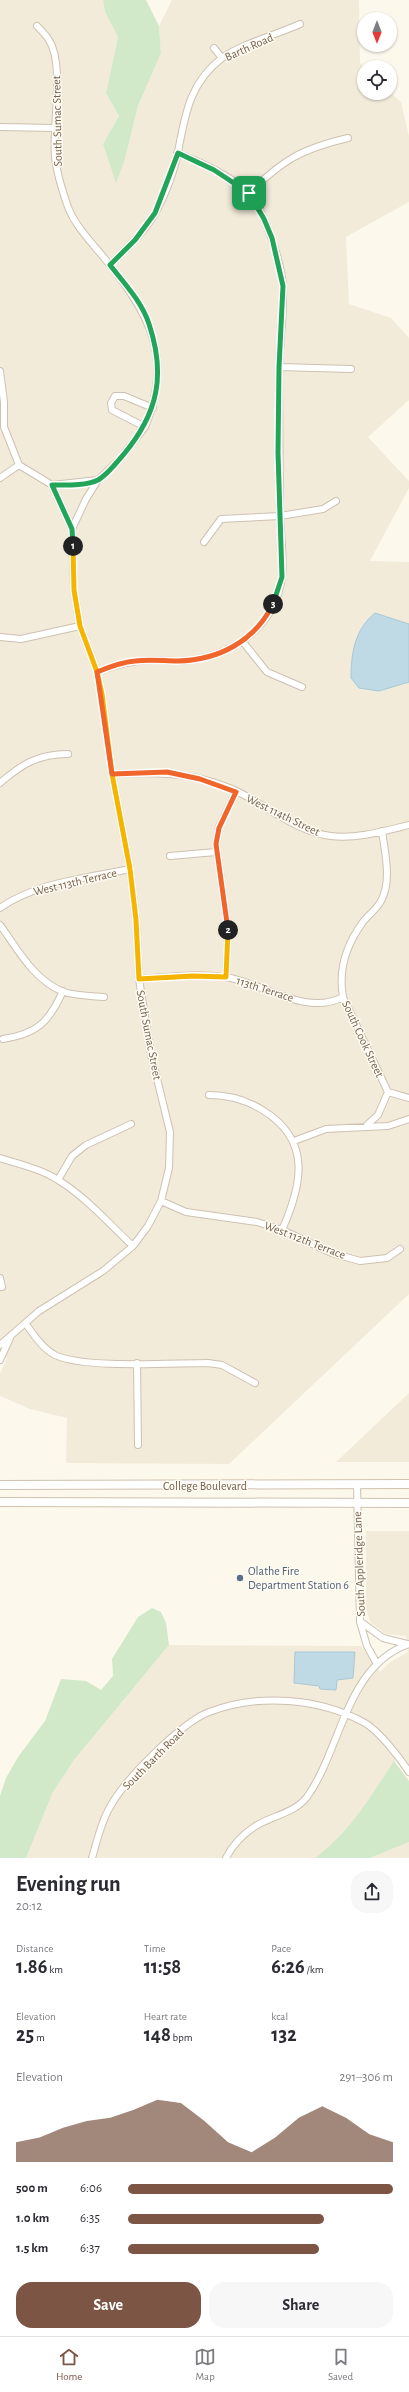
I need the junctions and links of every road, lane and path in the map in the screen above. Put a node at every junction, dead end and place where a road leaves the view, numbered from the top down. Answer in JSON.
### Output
{"nodes":[{"id":1,"x":300,"y":24,"type":"dead end"},
{"id":2,"x":37,"y":26,"type":"dead end"},
{"id":3,"x":214,"y":48,"type":"dead end"},
{"id":4,"x":222,"y":58,"type":"junction"},
{"id":5,"x":0,"y":128,"type":"edge"},
{"id":6,"x":55,"y":128,"type":"junction"},
{"id":7,"x":348,"y":138,"type":"dead end"},
{"id":8,"x":178,"y":153,"type":"junction"},
{"id":9,"x":249,"y":193,"type":"junction"},
{"id":10,"x":110,"y":265,"type":"junction"},
{"id":11,"x":279,"y":367,"type":"junction"},
{"id":12,"x":351,"y":369,"type":"dead end"},
{"id":13,"x":0,"y":371,"type":"edge"},
{"id":14,"x":1,"y":380,"type":"edge"},
{"id":15,"x":153,"y":408,"type":"junction"},
{"id":16,"x":145,"y":427,"type":"junction"},
{"id":17,"x":19,"y":465,"type":"junction"},
{"id":18,"x":0,"y":478,"type":"edge"},
{"id":19,"x":98,"y":480,"type":"junction"},
{"id":20,"x":52,"y":485,"type":"junction"},
{"id":21,"x":336,"y":501,"type":"dead end"},
{"id":22,"x":280,"y":516,"type":"junction"},
{"id":23,"x":72,"y":529,"type":"junction"},
{"id":24,"x":204,"y":542,"type":"dead end"},
{"id":25,"x":80,"y":626,"type":"junction"},
{"id":26,"x":0,"y":637,"type":"edge"},
{"id":27,"x":243,"y":642,"type":"junction"},
{"id":28,"x":97,"y":672,"type":"junction"},
{"id":29,"x":302,"y":687,"type":"dead end"},
{"id":30,"x":68,"y":754,"type":"dead end"},
{"id":31,"x":112,"y":774,"type":"junction"},
{"id":32,"x":0,"y":784,"type":"edge"},
{"id":33,"x":236,"y":792,"type":"junction"},
{"id":34,"x":409,"y":825,"type":"edge"},
{"id":35,"x":382,"y":831,"type":"junction"},
{"id":36,"x":216,"y":852,"type":"junction"},
{"id":37,"x":170,"y":856,"type":"dead end"},
{"id":38,"x":130,"y":869,"type":"junction"},
{"id":39,"x":0,"y":908,"type":"edge"},
{"id":40,"x":0,"y":925,"type":"edge"},
{"id":41,"x":226,"y":977,"type":"junction"},
{"id":42,"x":139,"y":979,"type":"junction"},
{"id":43,"x":63,"y":991,"type":"junction"},
{"id":44,"x":104,"y":997,"type":"dead end"},
{"id":45,"x":343,"y":997,"type":"junction"},
{"id":46,"x":3,"y":1039,"type":"dead end"},
{"id":47,"x":388,"y":1092,"type":"junction"},
{"id":48,"x":209,"y":1095,"type":"dead end"},
{"id":49,"x":409,"y":1098,"type":"edge"},
{"id":50,"x":409,"y":1119,"type":"edge"},
{"id":51,"x":131,"y":1124,"type":"dead end"},
{"id":52,"x":367,"y":1125,"type":"junction"},
{"id":53,"x":294,"y":1141,"type":"junction"},
{"id":54,"x":0,"y":1158,"type":"edge"},
{"id":55,"x":58,"y":1180,"type":"junction"},
{"id":56,"x":161,"y":1201,"type":"junction"},
{"id":57,"x":282,"y":1230,"type":"junction"},
{"id":58,"x":132,"y":1246,"type":"junction"},
{"id":59,"x":400,"y":1249,"type":"dead end"},
{"id":60,"x":0,"y":1278,"type":"edge"},
{"id":61,"x":2,"y":1287,"type":"dead end"},
{"id":62,"x":26,"y":1324,"type":"junction"},
{"id":63,"x":10,"y":1337,"type":"junction"},
{"id":64,"x":0,"y":1345,"type":"edge"},
{"id":65,"x":0,"y":1360,"type":"edge"},
{"id":66,"x":137,"y":1363,"type":"junction"},
{"id":67,"x":255,"y":1383,"type":"dead end"},
{"id":68,"x":138,"y":1445,"type":"dead end"},
{"id":69,"x":357,"y":1484,"type":"junction"},
{"id":70,"x":409,"y":1484,"type":"edge"},
{"id":71,"x":0,"y":1485,"type":"edge"},
{"id":72,"x":0,"y":1502,"type":"edge"},
{"id":73,"x":357,"y":1503,"type":"junction"},
{"id":74,"x":409,"y":1503,"type":"edge"},
{"id":75,"x":360,"y":1622,"type":"junction"},
{"id":76,"x":408,"y":1644,"type":"edge"},
{"id":77,"x":377,"y":1664,"type":"junction"},
{"id":78,"x":346,"y":1714,"type":"junction"},
{"id":79,"x":406,"y":1762,"type":"edge"},
{"id":80,"x":409,"y":1772,"type":"edge"},
{"id":81,"x":92,"y":1858,"type":"edge"},
{"id":82,"x":226,"y":1858,"type":"edge"}],
"edges":[{"from":1,"to":4,"type":"street","name":"Barth Road"},
{"from":2,"to":6,"type":"street","name":"South Sumac Street"},
{"from":3,"to":4,"type":"street"},
{"from":4,"to":8,"type":"street","name":"Barth Road"},
{"from":5,"to":6,"type":"street"},
{"from":6,"to":10,"type":"street","name":"South Sumac Street"},
{"from":7,"to":9,"type":"street"},
{"from":8,"to":9,"type":"street"},
{"from":8,"to":10,"type":"street","name":"Barth Road"},
{"from":9,"to":11,"type":"street"},
{"from":10,"to":15,"type":"street","name":"South Sumac Street"},
{"from":11,"to":12,"type":"street"},
{"from":11,"to":22,"type":"street"},
{"from":13,"to":14,"type":"street"},
{"from":14,"to":17,"type":"street"},
{"from":15,"to":16,"type":"street","name":"South Sumac Street"},
{"from":15,"to":16,"type":"street"},
{"from":16,"to":19,"type":"street","name":"South Sumac Street"},
{"from":17,"to":18,"type":"street"},
{"from":17,"to":20,"type":"street"},
{"from":19,"to":20,"type":"street"},
{"from":19,"to":23,"type":"street","name":"South Sumac Street"},
{"from":20,"to":23,"type":"street"},
{"from":21,"to":22,"type":"street"},
{"from":22,"to":24,"type":"street"},
{"from":22,"to":27,"type":"street"},
{"from":23,"to":25,"type":"street","name":"South Sumac Street"},
{"from":25,"to":26,"type":"street"},
{"from":25,"to":28,"type":"street","name":"South Sumac Street"},
{"from":27,"to":28,"type":"street"},
{"from":27,"to":29,"type":"street"},
{"from":28,"to":31,"type":"street","name":"South Sumac Street"},
{"from":30,"to":32,"type":"street"},
{"from":31,"to":33,"type":"street","name":"West 114th Street"},
{"from":31,"to":38,"type":"street","name":"South Sumac Street"},
{"from":33,"to":35,"type":"street","name":"West 114th Street"},
{"from":33,"to":36,"type":"street"},
{"from":34,"to":35,"type":"street","name":"West 114th Street"},
{"from":35,"to":45,"type":"street","name":"South Cook Street"},
{"from":36,"to":37,"type":"street"},
{"from":36,"to":41,"type":"street"},
{"from":38,"to":39,"type":"street","name":"West 113th Terrace"},
{"from":38,"to":42,"type":"street","name":"South Sumac Street"},
{"from":40,"to":43,"type":"street"},
{"from":41,"to":42,"type":"street","name":"113th Terrace"},
{"from":41,"to":45,"type":"street","name":"113th Terrace"},
{"from":42,"to":56,"type":"street","name":"South Sumac Street"},
{"from":43,"to":44,"type":"street"},
{"from":43,"to":46,"type":"street"},
{"from":45,"to":47,"type":"street","name":"South Cook Street"},
{"from":47,"to":49,"type":"street","name":"South Cook Street"},
{"from":47,"to":52,"type":"street"},
{"from":48,"to":53,"type":"street"},
{"from":50,"to":52,"type":"street"},
{"from":51,"to":55,"type":"street"},
{"from":52,"to":53,"type":"street"},
{"from":53,"to":57,"type":"street"},
{"from":54,"to":55,"type":"street"},
{"from":55,"to":58,"type":"street"},
{"from":56,"to":57,"type":"street","name":"West 112th Terrace"},
{"from":56,"to":58,"type":"street","name":"South Sumac Street"},
{"from":57,"to":59,"type":"street","name":"West 112th Terrace"},
{"from":58,"to":62,"type":"street","name":"South Sumac Street"},
{"from":60,"to":61,"type":"street"},
{"from":62,"to":63,"type":"street","name":"South Sumac Street"},
{"from":62,"to":66,"type":"street"},
{"from":63,"to":64,"type":"street","name":"South Sumac Street"},
{"from":63,"to":65,"type":"street","name":"South Sumac Street"},
{"from":66,"to":67,"type":"street"},
{"from":66,"to":68,"type":"street"},
{"from":69,"to":70,"type":"street","name":"College Boulevard"},
{"from":69,"to":71,"type":"street","name":"College Boulevard"},
{"from":69,"to":73,"type":"street","name":"South Appleridge Lane"},
{"from":72,"to":73,"type":"street","name":"College Boulevard"},
{"from":73,"to":74,"type":"street","name":"College Boulevard"},
{"from":73,"to":75,"type":"street","name":"South Appleridge Lane"},
{"from":75,"to":76,"type":"street"},
{"from":75,"to":77,"type":"street","name":"South Appleridge Lane"},
{"from":76,"to":77,"type":"street"},
{"from":77,"to":78,"type":"street"},
{"from":78,"to":79,"type":"street"},
{"from":78,"to":81,"type":"street","name":"South Barth Road"},
{"from":78,"to":82,"type":"street"},
{"from":79,"to":80,"type":"street"}]}
